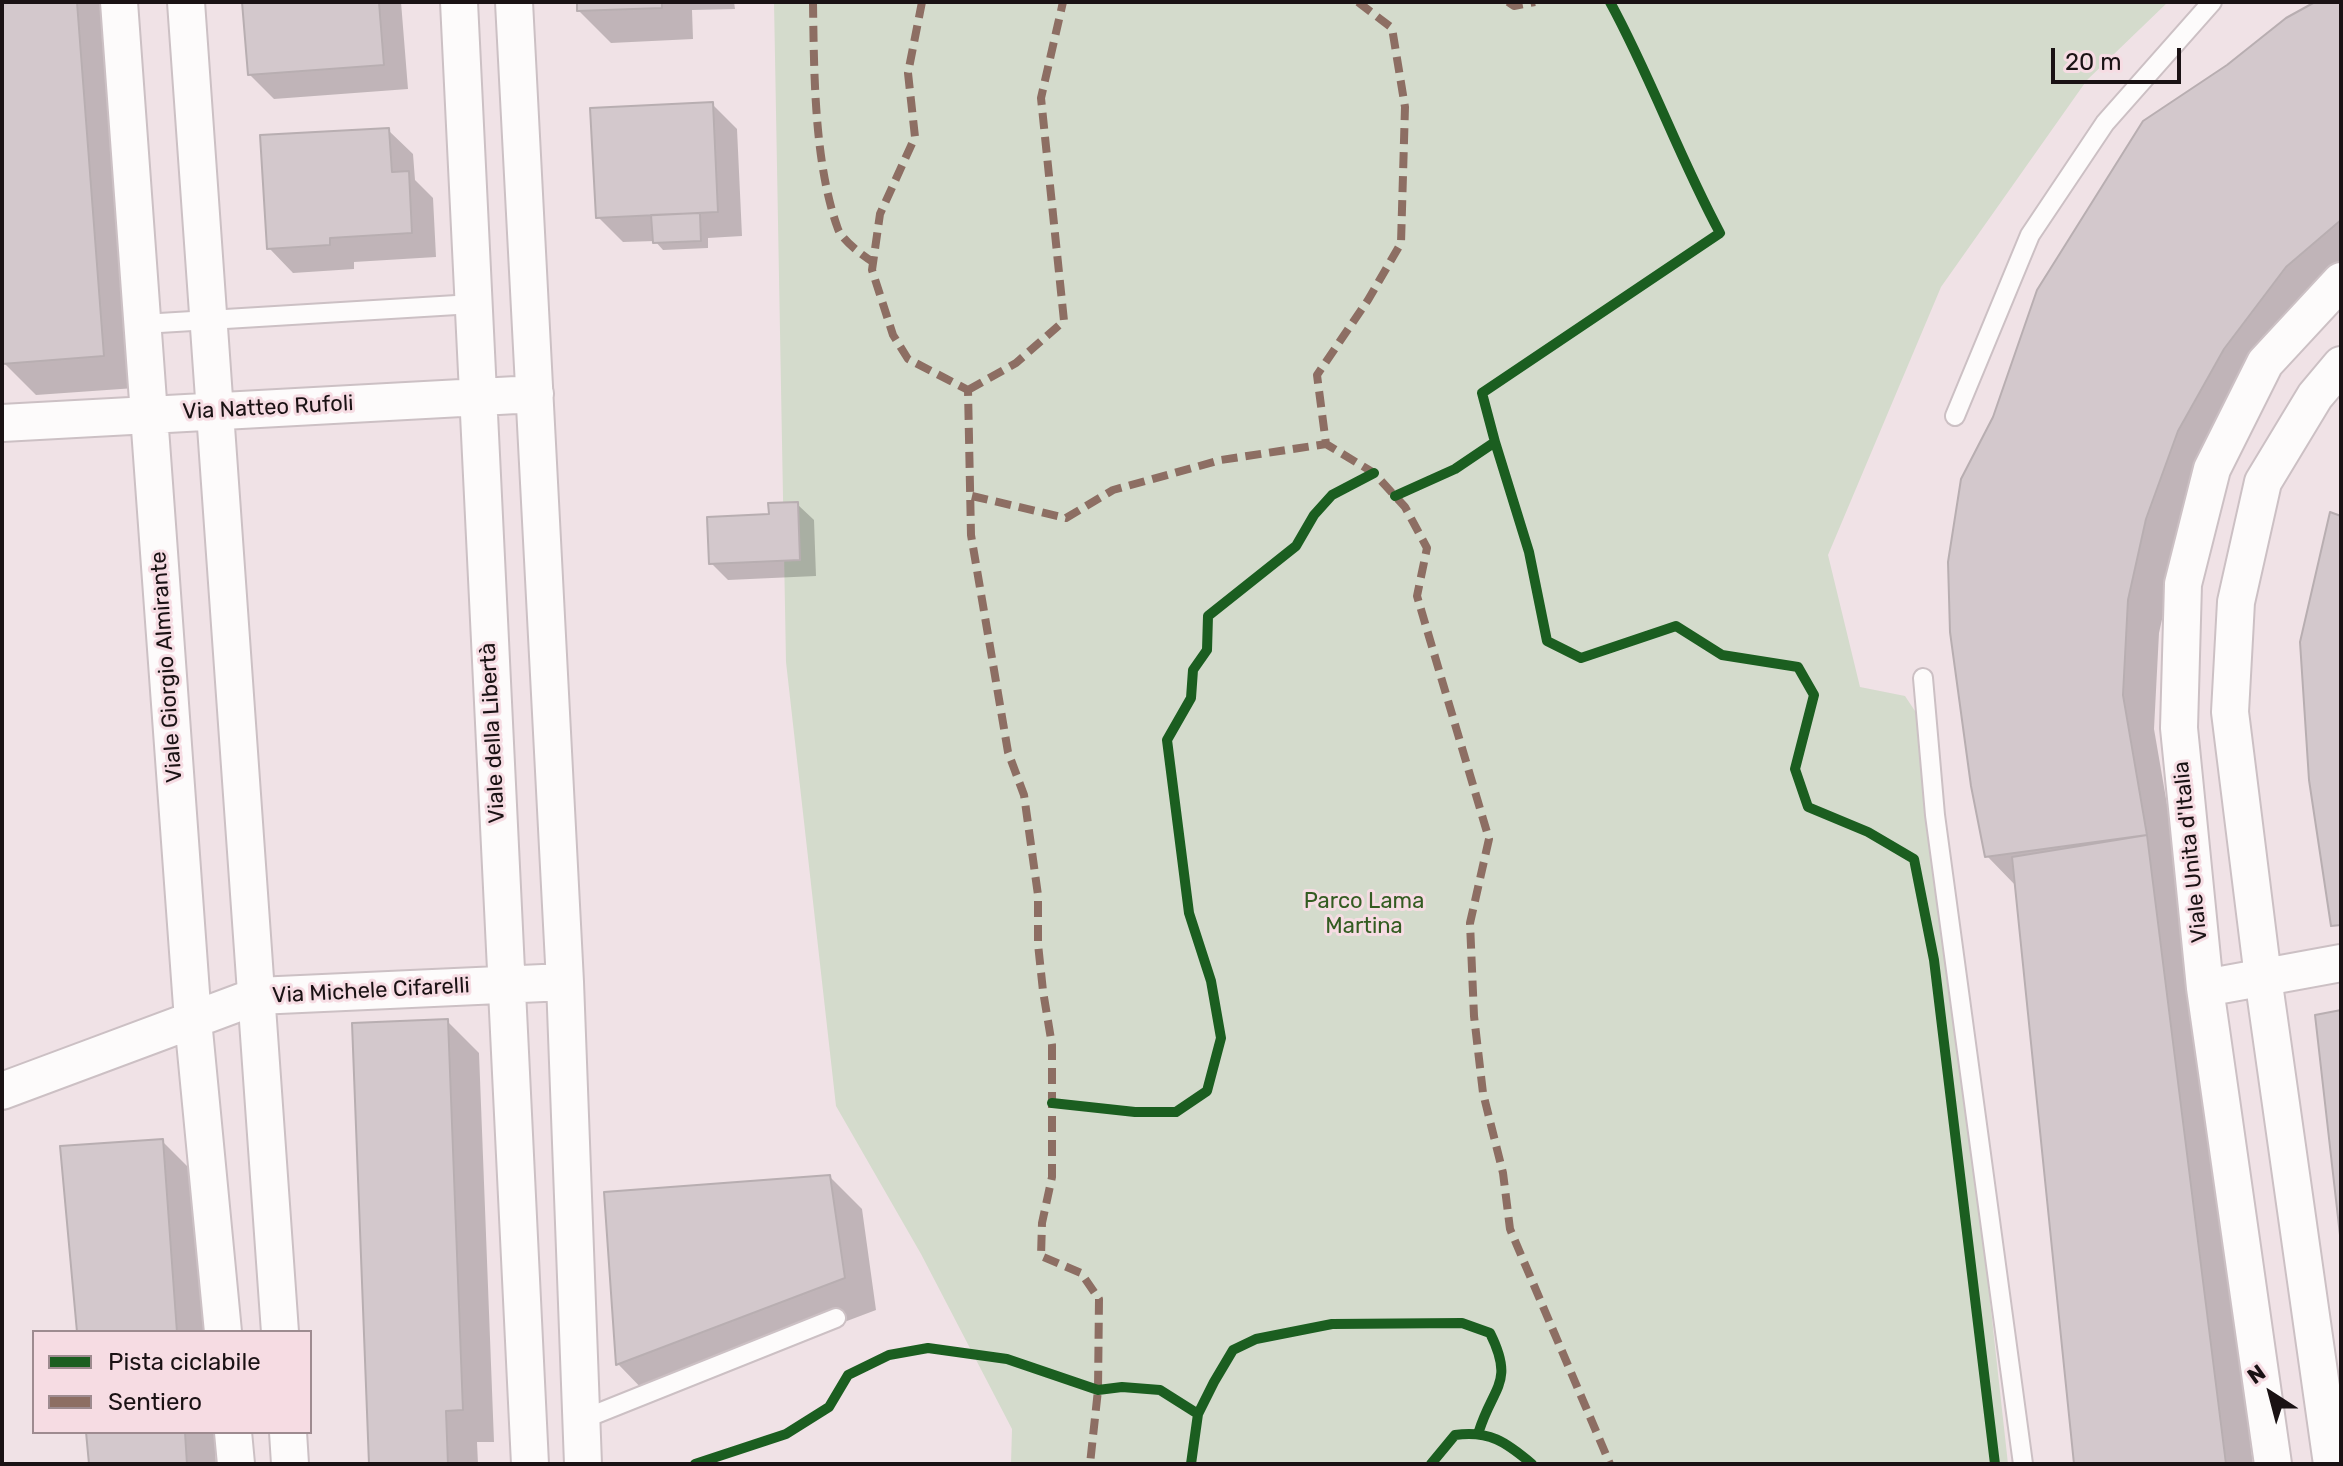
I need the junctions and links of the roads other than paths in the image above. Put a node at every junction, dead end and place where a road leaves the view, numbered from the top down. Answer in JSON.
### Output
{"nodes":[{"id":1,"x":119,"y":2,"type":"edge"},
{"id":2,"x":186,"y":2,"type":"edge"},
{"id":3,"x":459,"y":2,"type":"edge"},
{"id":4,"x":514,"y":2,"type":"edge"},
{"id":5,"x":2212,"y":2,"type":"edge"},
{"id":6,"x":2341,"y":281,"type":"edge"},
{"id":7,"x":473,"y":304,"type":"junction"},
{"id":8,"x":208,"y":321,"type":"junction"},
{"id":9,"x":143,"y":324,"type":"junction"},
{"id":10,"x":2341,"y":365,"type":"edge"},
{"id":11,"x":535,"y":394,"type":"junction"},
{"id":12,"x":478,"y":397,"type":"junction"},
{"id":13,"x":215,"y":410,"type":"junction"},
{"id":14,"x":149,"y":414,"type":"junction"},
{"id":15,"x":1955,"y":416,"type":"dead end"},
{"id":16,"x":2,"y":423,"type":"edge"},
{"id":17,"x":1923,"y":678,"type":"dead end"},
{"id":18,"x":2341,"y":963,"type":"edge"},
{"id":19,"x":2263,"y":977,"type":"junction"},
{"id":20,"x":565,"y":982,"type":"junction"},
{"id":21,"x":506,"y":985,"type":"junction"},
{"id":22,"x":2205,"y":988,"type":"junction"},
{"id":23,"x":257,"y":996,"type":"junction"},
{"id":24,"x":193,"y":1020,"type":"junction"},
{"id":25,"x":2,"y":1091,"type":"edge"},
{"id":26,"x":836,"y":1318,"type":"dead end"},
{"id":27,"x":223,"y":1330,"type":"edge"},
{"id":28,"x":280,"y":1330,"type":"edge"},
{"id":29,"x":581,"y":1420,"type":"junction"},
{"id":30,"x":233,"y":1434,"type":"edge"},
{"id":31,"x":288,"y":1434,"type":"edge"},
{"id":32,"x":236,"y":1464,"type":"edge"},
{"id":33,"x":290,"y":1464,"type":"edge"},
{"id":34,"x":530,"y":1464,"type":"edge"},
{"id":35,"x":583,"y":1464,"type":"edge"},
{"id":36,"x":2023,"y":1464,"type":"edge"},
{"id":37,"x":2273,"y":1464,"type":"edge"},
{"id":38,"x":2332,"y":1464,"type":"edge"}],
"edges":[{"from":1,"to":9,"type":"street","name":"Viale Giorgio Almirante"},
{"from":2,"to":8,"type":"street"},
{"from":3,"to":7,"type":"street","name":"Viale della Libertà"},
{"from":4,"to":11,"type":"street"},
{"from":5,"to":15,"type":"lane"},
{"from":6,"to":22,"type":"street","name":"Viale Unita d'Italia"},
{"from":7,"to":8,"type":"lane"},
{"from":7,"to":12,"type":"street","name":"Viale della Libertà"},
{"from":8,"to":9,"type":"lane"},
{"from":8,"to":13,"type":"street"},
{"from":9,"to":14,"type":"street","name":"Viale Giorgio Almirante"},
{"from":10,"to":19,"type":"street"},
{"from":11,"to":12,"type":"street","name":"Via Natteo Rufoli"},
{"from":11,"to":20,"type":"street"},
{"from":12,"to":13,"type":"street","name":"Via Natteo Rufoli"},
{"from":12,"to":21,"type":"street","name":"Viale della Libertà"},
{"from":13,"to":14,"type":"street","name":"Via Natteo Rufoli"},
{"from":13,"to":23,"type":"street"},
{"from":14,"to":16,"type":"street","name":"Via Natteo Rufoli"},
{"from":14,"to":24,"type":"street","name":"Viale Giorgio Almirante"},
{"from":17,"to":36,"type":"lane"},
{"from":18,"to":19,"type":"street"},
{"from":19,"to":22,"type":"street"},
{"from":19,"to":38,"type":"street"},
{"from":20,"to":21,"type":"street","name":"Via Michele Cifarelli"},
{"from":20,"to":29,"type":"street"},
{"from":21,"to":23,"type":"street","name":"Via Michele Cifarelli"},
{"from":21,"to":34,"type":"street","name":"Viale della Libertà"},
{"from":22,"to":37,"type":"street","name":"Viale Unita d'Italia"},
{"from":23,"to":24,"type":"street","name":"Via Michele Cifarelli"},
{"from":23,"to":28,"type":"street"},
{"from":24,"to":25,"type":"street","name":"Via Michele Cifarelli"},
{"from":24,"to":27,"type":"street","name":"Viale Giorgio Almirante"},
{"from":26,"to":29,"type":"lane"},
{"from":29,"to":35,"type":"street"},
{"from":30,"to":32,"type":"street"},
{"from":31,"to":33,"type":"street"}]}
